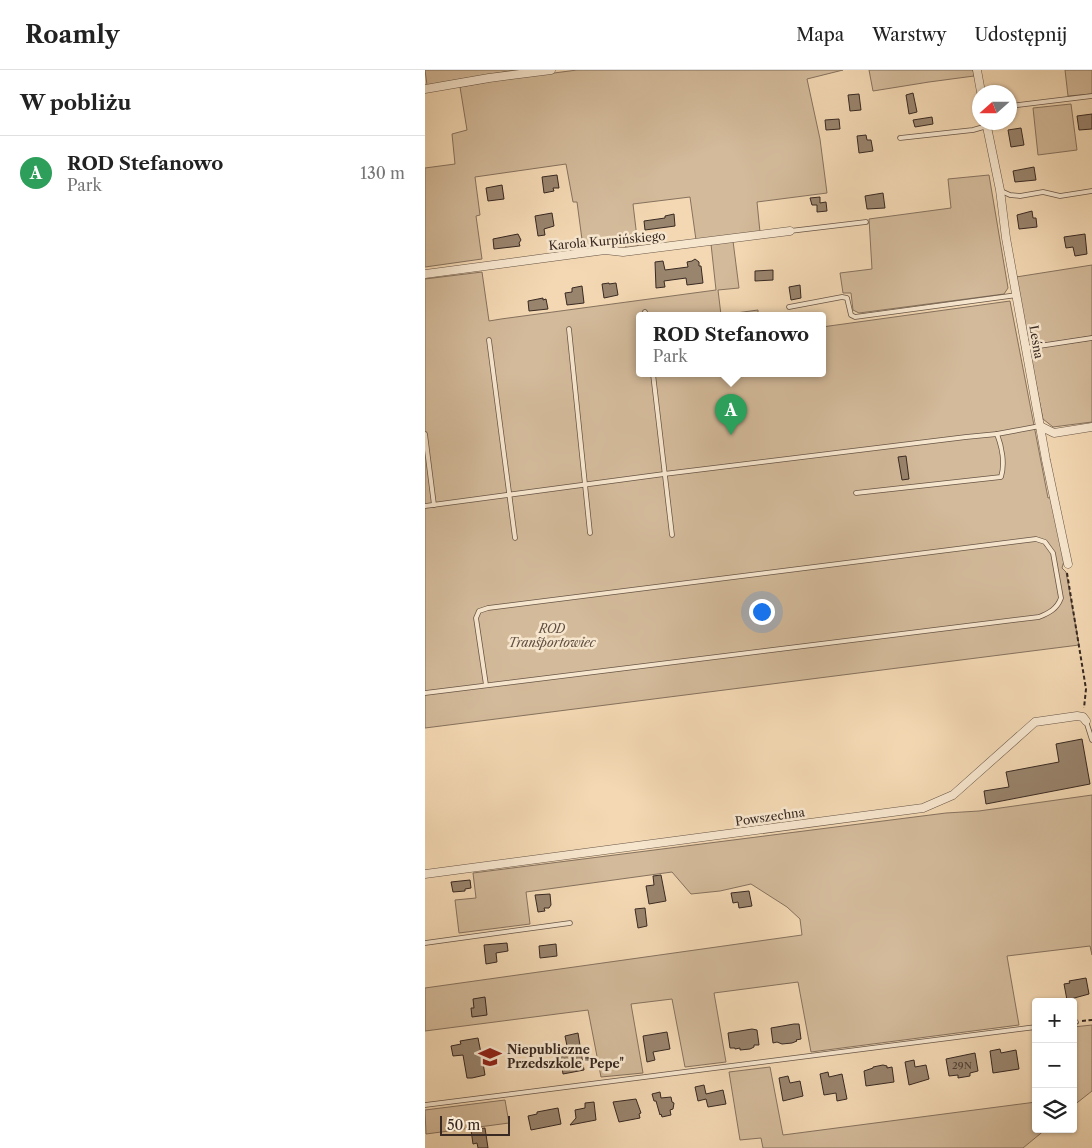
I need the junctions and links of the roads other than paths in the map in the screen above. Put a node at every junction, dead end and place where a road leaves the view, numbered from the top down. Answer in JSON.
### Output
{"nodes":[{"id":1,"x":551,"y":70,"type":"edge"},
{"id":2,"x":977,"y":70,"type":"edge"},
{"id":3,"x":980,"y":85,"type":"edge"},
{"id":4,"x":425,"y":89,"type":"edge"},
{"id":5,"x":1092,"y":96,"type":"edge"},
{"id":6,"x":1017,"y":105,"type":"edge"},
{"id":7,"x":972,"y":126,"type":"edge"},
{"id":8,"x":987,"y":130,"type":"edge"},
{"id":9,"x":900,"y":138,"type":"dead end"},
{"id":10,"x":1000,"y":190,"type":"junction"},
{"id":11,"x":1092,"y":191,"type":"edge"},
{"id":12,"x":866,"y":222,"type":"dead end"},
{"id":13,"x":790,"y":231,"type":"joint"},
{"id":14,"x":425,"y":274,"type":"edge"},
{"id":15,"x":1017,"y":295,"type":"junction"},
{"id":16,"x":789,"y":307,"type":"dead end"},
{"id":17,"x":569,"y":329,"type":"dead end"},
{"id":18,"x":1092,"y":338,"type":"edge"},
{"id":19,"x":489,"y":340,"type":"dead end"},
{"id":20,"x":1026,"y":348,"type":"junction"},
{"id":21,"x":653,"y":377,"type":"edge"},
{"id":22,"x":1040,"y":426,"type":"junction"},
{"id":23,"x":1092,"y":428,"type":"edge"},
{"id":24,"x":425,"y":434,"type":"edge"},
{"id":25,"x":997,"y":434,"type":"junction"},
{"id":26,"x":664,"y":474,"type":"junction"},
{"id":27,"x":586,"y":485,"type":"junction"},
{"id":28,"x":856,"y":493,"type":"dead end"},
{"id":29,"x":509,"y":495,"type":"junction"},
{"id":30,"x":433,"y":505,"type":"junction"},
{"id":31,"x":425,"y":506,"type":"edge"},
{"id":32,"x":590,"y":533,"type":"dead end"},
{"id":33,"x":672,"y":535,"type":"dead end"},
{"id":34,"x":515,"y":538,"type":"dead end"},
{"id":35,"x":1068,"y":564,"type":"road end"},
{"id":36,"x":486,"y":685,"type":"junction"},
{"id":37,"x":425,"y":692,"type":"edge"},
{"id":38,"x":1084,"y":719,"type":"joint"},
{"id":39,"x":1092,"y":740,"type":"edge"},
{"id":40,"x":425,"y":874,"type":"edge"},
{"id":41,"x":570,"y":923,"type":"dead end"},
{"id":42,"x":425,"y":943,"type":"edge"},
{"id":43,"x":1032,"y":1029,"type":"edge"},
{"id":44,"x":425,"y":1105,"type":"edge"}],
"edges":[{"from":1,"to":4,"type":"street"},
{"from":2,"to":3,"type":"street"},
{"from":5,"to":6,"type":"lane"},
{"from":7,"to":9,"type":"lane"},
{"from":8,"to":10,"type":"street","name":"Leśna"},
{"from":10,"to":11,"type":"lane"},
{"from":10,"to":15,"type":"street","name":"Leśna"},
{"from":12,"to":13,"type":"lane"},
{"from":13,"to":14,"type":"street","name":"Karola Kurpińskiego"},
{"from":15,"to":16,"type":"lane"},
{"from":15,"to":20,"type":"street","name":"Leśna"},
{"from":17,"to":27,"type":"lane"},
{"from":18,"to":20,"type":"lane"},
{"from":19,"to":29,"type":"lane"},
{"from":20,"to":22,"type":"street","name":"Leśna"},
{"from":21,"to":26,"type":"lane"},
{"from":22,"to":23,"type":"street"},
{"from":22,"to":25,"type":"lane"},
{"from":22,"to":35,"type":"street","name":"Leśna"},
{"from":24,"to":30,"type":"lane"},
{"from":25,"to":26,"type":"lane"},
{"from":25,"to":28,"type":"lane"},
{"from":26,"to":27,"type":"lane"},
{"from":26,"to":33,"type":"lane"},
{"from":27,"to":29,"type":"lane"},
{"from":27,"to":32,"type":"lane"},
{"from":29,"to":30,"type":"lane"},
{"from":29,"to":34,"type":"lane"},
{"from":30,"to":31,"type":"lane"},
{"from":36,"to":36,"type":"lane"},
{"from":36,"to":37,"type":"lane"},
{"from":38,"to":39,"type":"lane"},
{"from":38,"to":40,"type":"street","name":"Powszechna"},
{"from":41,"to":42,"type":"lane"},
{"from":43,"to":44,"type":"lane"}]}
